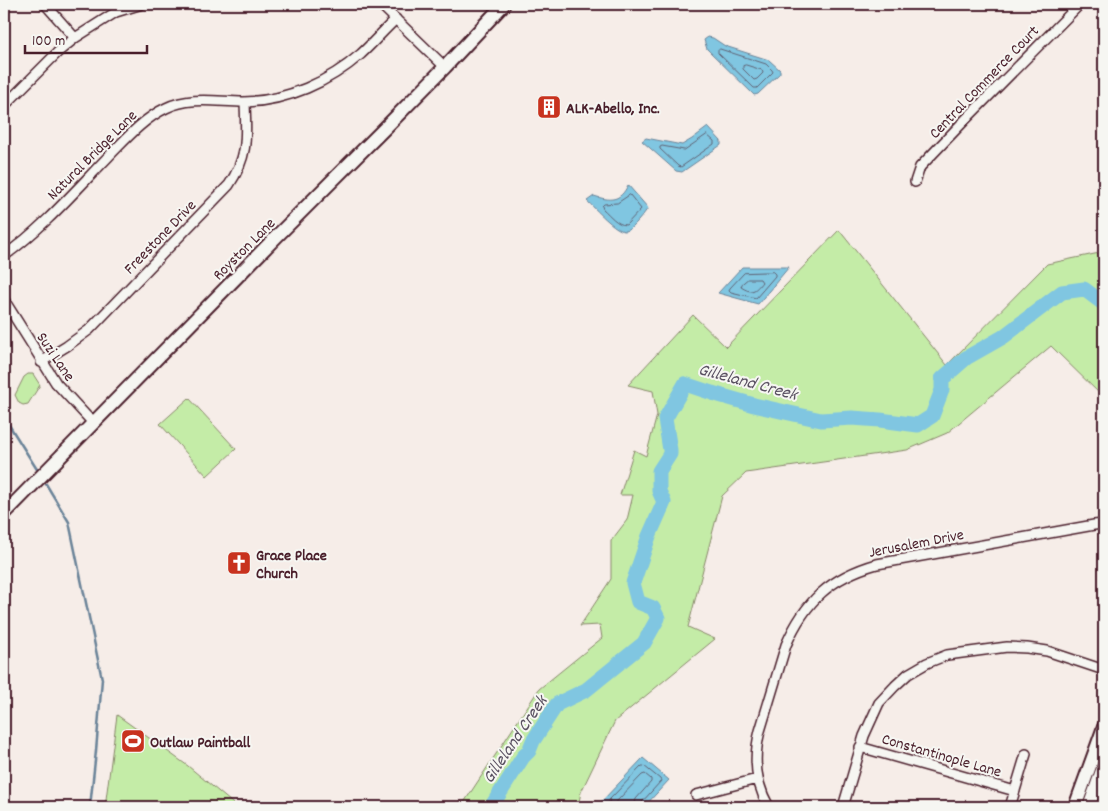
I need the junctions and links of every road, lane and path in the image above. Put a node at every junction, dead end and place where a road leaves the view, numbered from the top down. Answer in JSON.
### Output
{"nodes":[{"id":1,"x":45,"y":4,"type":"edge"},
{"id":2,"x":142,"y":4,"type":"edge"},
{"id":3,"x":380,"y":4,"type":"edge"},
{"id":4,"x":504,"y":4,"type":"edge"},
{"id":5,"x":1079,"y":4,"type":"edge"},
{"id":6,"x":396,"y":19,"type":"junction"},
{"id":7,"x":74,"y":38,"type":"junction"},
{"id":8,"x":445,"y":67,"type":"junction"},
{"id":9,"x":246,"y":102,"type":"junction"},
{"id":10,"x":4,"y":106,"type":"edge"},
{"id":11,"x":916,"y":182,"type":"dead end"},
{"id":12,"x":4,"y":256,"type":"edge"},
{"id":13,"x":4,"y":300,"type":"edge"},
{"id":14,"x":42,"y":362,"type":"junction"},
{"id":15,"x":93,"y":423,"type":"junction"},
{"id":16,"x":4,"y":514,"type":"edge"},
{"id":17,"x":1104,"y":524,"type":"edge"},
{"id":18,"x":1104,"y":670,"type":"edge"},
{"id":19,"x":1104,"y":727,"type":"edge"},
{"id":20,"x":860,"y":747,"type":"junction"},
{"id":21,"x":1026,"y":754,"type":"dead end"},
{"id":22,"x":1104,"y":765,"type":"edge"},
{"id":23,"x":757,"y":779,"type":"junction"},
{"id":24,"x":1015,"y":791,"type":"junction"},
{"id":25,"x":696,"y":796,"type":"dead end"},
{"id":26,"x":769,"y":807,"type":"edge"},
{"id":27,"x":843,"y":807,"type":"edge"},
{"id":28,"x":1010,"y":807,"type":"edge"},
{"id":29,"x":1075,"y":807,"type":"edge"},
{"id":30,"x":1089,"y":807,"type":"edge"}],
"edges":[{"from":1,"to":7,"type":"street"},
{"from":2,"to":7,"type":"street"},
{"from":3,"to":6,"type":"street"},
{"from":4,"to":8,"type":"street","name":"Royston Lane"},
{"from":5,"to":11,"type":"street","name":"Central Commerce Court"},
{"from":6,"to":8,"type":"street"},
{"from":6,"to":9,"type":"street","name":"Natural Bridge Lane"},
{"from":7,"to":10,"type":"street"},
{"from":8,"to":15,"type":"street","name":"Royston Lane"},
{"from":9,"to":12,"type":"street","name":"Natural Bridge Lane"},
{"from":9,"to":14,"type":"street","name":"Freestone Drive"},
{"from":13,"to":14,"type":"street","name":"Suzi Lane"},
{"from":14,"to":15,"type":"street","name":"Suzi Lane"},
{"from":15,"to":16,"type":"street","name":"Royston Lane"},
{"from":17,"to":23,"type":"street","name":"Jerusalem Drive"},
{"from":18,"to":20,"type":"street"},
{"from":19,"to":29,"type":"street"},
{"from":20,"to":24,"type":"street","name":"Constantinople Lane"},
{"from":20,"to":27,"type":"street"},
{"from":21,"to":24,"type":"street"},
{"from":22,"to":30,"type":"street"},
{"from":23,"to":25,"type":"street"},
{"from":23,"to":26,"type":"street","name":"Jerusalem Drive"},
{"from":24,"to":28,"type":"street"}]}
